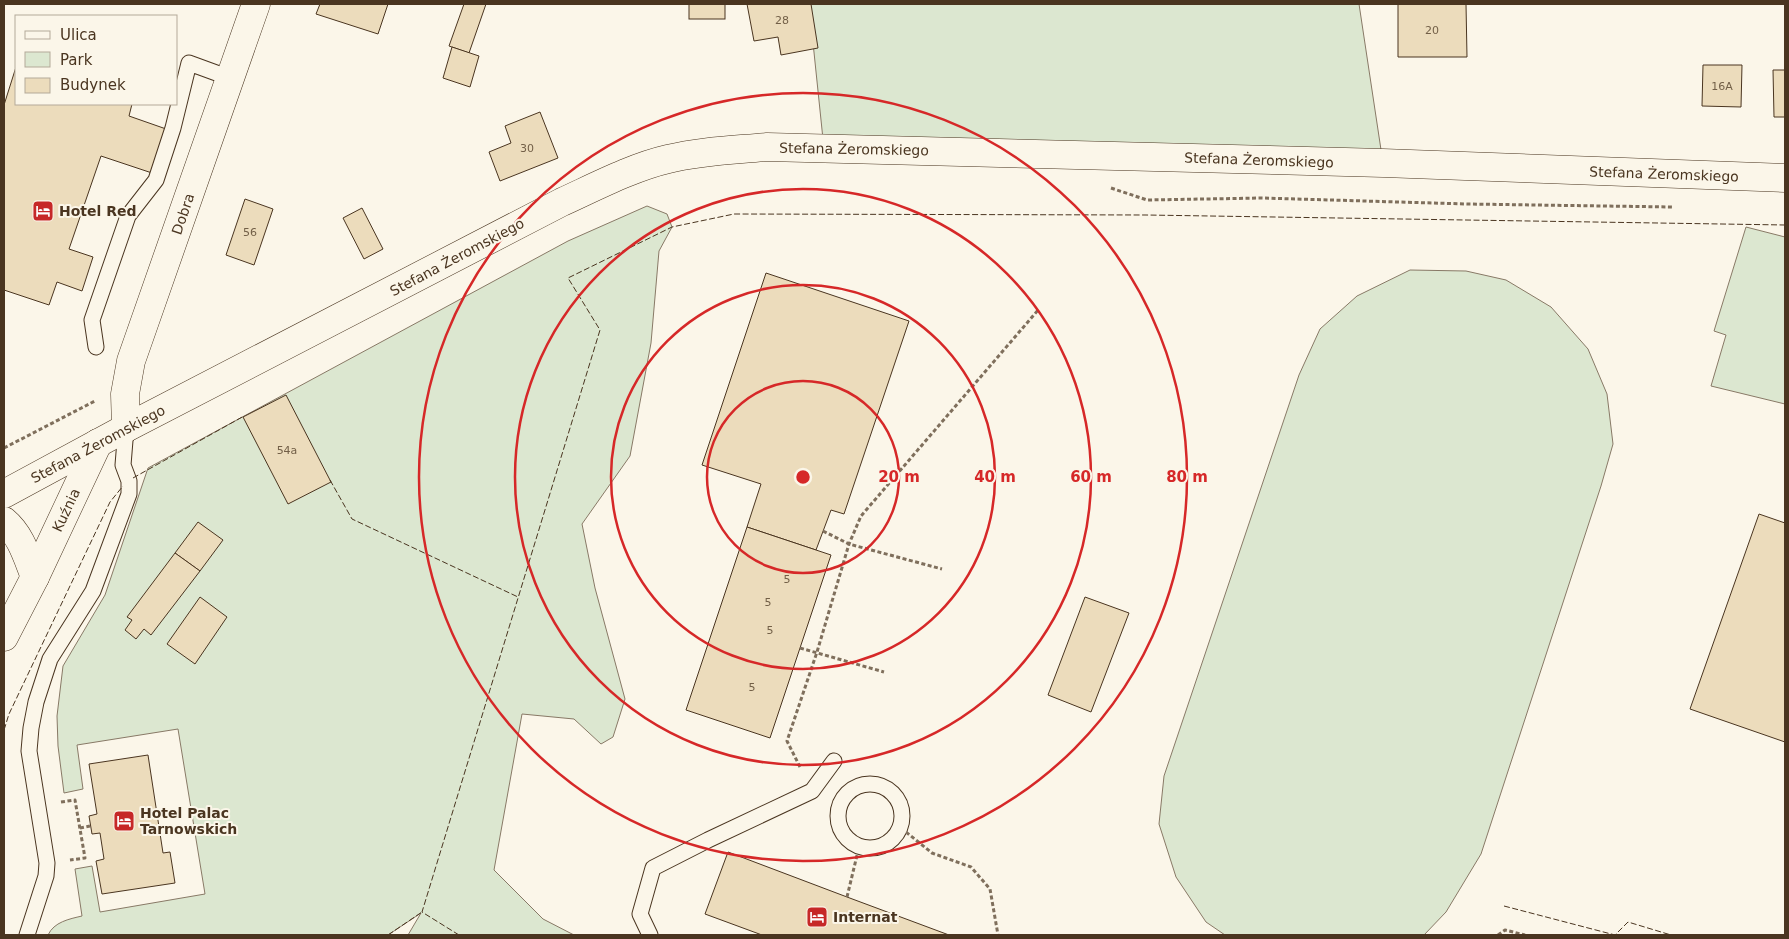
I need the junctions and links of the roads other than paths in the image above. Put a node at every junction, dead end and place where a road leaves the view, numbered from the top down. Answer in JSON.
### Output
{"nodes":[{"id":1,"x":256,"y":4,"type":"edge"},
{"id":2,"x":230,"y":78,"type":"junction"},
{"id":3,"x":1785,"y":178,"type":"edge"},
{"id":4,"x":96,"y":347,"type":"dead end"},
{"id":5,"x":126,"y":428,"type":"junction"},
{"id":6,"x":98,"y":443,"type":"junction"},
{"id":7,"x":4,"y":494,"type":"edge"},
{"id":8,"x":4,"y":521,"type":"edge"},
{"id":9,"x":35,"y":577,"type":"junction"},
{"id":10,"x":4,"y":637,"type":"edge"},
{"id":11,"x":834,"y":762,"type":"dead end"},
{"id":12,"x":859,"y":847,"type":"joint"},
{"id":13,"x":27,"y":935,"type":"edge"},
{"id":14,"x":650,"y":935,"type":"edge"}],
"edges":[{"from":1,"to":2,"type":"street","name":"Dobra"},
{"from":2,"to":4,"type":"lane"},
{"from":2,"to":5,"type":"street","name":"Dobra"},
{"from":3,"to":5,"type":"street","name":"Stefana Żeromskiego"},
{"from":5,"to":6,"type":"street","name":"Stefana Żeromskiego"},
{"from":5,"to":13,"type":"lane"},
{"from":6,"to":7,"type":"street","name":"Stefana Żeromskiego"},
{"from":6,"to":9,"type":"street","name":"Kuźnia"},
{"from":8,"to":9,"type":"street"},
{"from":9,"to":10,"type":"street","name":"Kuźnia"},
{"from":11,"to":14,"type":"lane"},
{"from":12,"to":12,"type":"lane"}]}
